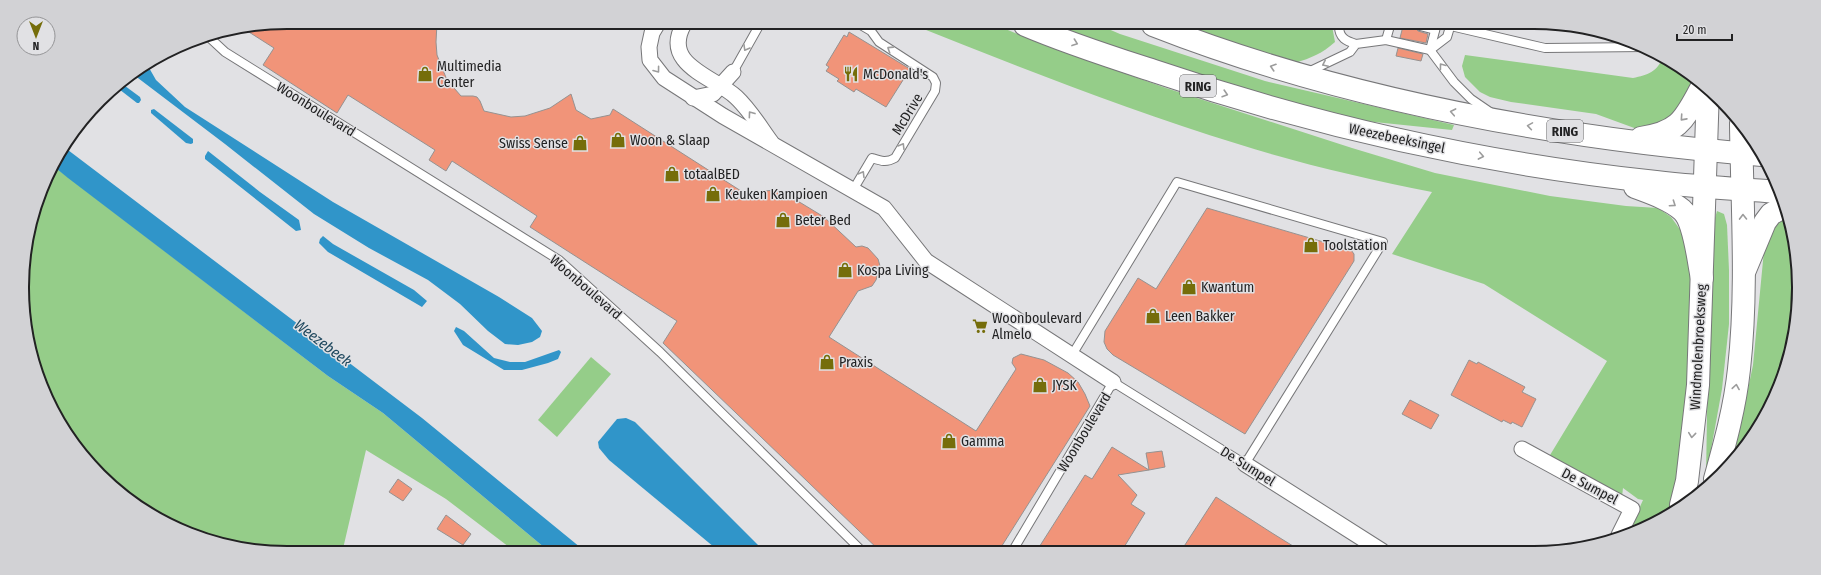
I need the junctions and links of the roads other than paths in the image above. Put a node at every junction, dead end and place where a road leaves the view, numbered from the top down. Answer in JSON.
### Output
{"nodes":[{"id":1,"x":655,"y":29,"type":"edge"},
{"id":2,"x":682,"y":29,"type":"edge"},
{"id":3,"x":757,"y":29,"type":"edge"},
{"id":4,"x":867,"y":29,"type":"edge"},
{"id":5,"x":1036,"y":29,"type":"edge"},
{"id":6,"x":1163,"y":29,"type":"edge"},
{"id":7,"x":1339,"y":29,"type":"edge"},
{"id":8,"x":1389,"y":29,"type":"edge"},
{"id":9,"x":1435,"y":29,"type":"edge"},
{"id":10,"x":1449,"y":29,"type":"edge"},
{"id":11,"x":1466,"y":29,"type":"edge"},
{"id":12,"x":212,"y":40,"type":"edge"},
{"id":13,"x":1386,"y":40,"type":"junction"},
{"id":14,"x":1356,"y":44,"type":"junction"},
{"id":15,"x":1630,"y":48,"type":"edge"},
{"id":16,"x":1430,"y":50,"type":"junction"},
{"id":17,"x":733,"y":72,"type":"joint"},
{"id":18,"x":1300,"y":75,"type":"junction"},
{"id":19,"x":721,"y":87,"type":"junction"},
{"id":20,"x":1701,"y":90,"type":"edge"},
{"id":21,"x":1708,"y":97,"type":"edge"},
{"id":22,"x":693,"y":98,"type":"junction"},
{"id":23,"x":1506,"y":122,"type":"junction"},
{"id":24,"x":1624,"y":140,"type":"junction"},
{"id":25,"x":774,"y":146,"type":"junction"},
{"id":26,"x":1707,"y":150,"type":"junction"},
{"id":27,"x":1752,"y":154,"type":"edge"},
{"id":28,"x":1612,"y":177,"type":"junction"},
{"id":29,"x":1705,"y":187,"type":"junction"},
{"id":30,"x":853,"y":190,"type":"junction"},
{"id":31,"x":1743,"y":190,"type":"junction"},
{"id":32,"x":1773,"y":192,"type":"edge"},
{"id":33,"x":1780,"y":209,"type":"edge"},
{"id":34,"x":1745,"y":270,"type":"junction"},
{"id":35,"x":1702,"y":278,"type":"junction"},
{"id":36,"x":1072,"y":356,"type":"junction"},
{"id":37,"x":1113,"y":382,"type":"junction"},
{"id":38,"x":1522,"y":449,"type":"dead end"},
{"id":39,"x":1245,"y":464,"type":"junction"},
{"id":40,"x":1718,"y":468,"type":"edge"},
{"id":41,"x":1683,"y":498,"type":"edge"},
{"id":42,"x":1622,"y":530,"type":"edge"},
{"id":43,"x":856,"y":546,"type":"edge"},
{"id":44,"x":1016,"y":546,"type":"edge"},
{"id":45,"x":1374,"y":546,"type":"edge"}],
"edges":[{"from":1,"to":22,"type":"street","name":"Woonboulevard","one_way":true},
{"from":2,"to":19,"type":"street","name":"Woonboulevard"},
{"from":3,"to":17,"type":"lane","one_way":true},
{"from":30,"to":4,"type":"lane","name":"McDrive","one_way":true},
{"from":5,"to":28,"type":"main road","name":"Weezebeeksingel","number":"RING","one_way":true},
{"from":18,"to":6,"type":"main road","number":"RING","one_way":true},
{"from":7,"to":14,"type":"lane"},
{"from":8,"to":13,"type":"lane"},
{"from":9,"to":16,"type":"lane"},
{"from":10,"to":16,"type":"lane"},
{"from":11,"to":15,"type":"lane"},
{"from":12,"to":43,"type":"lane","name":"Woonboulevard"},
{"from":13,"to":14,"type":"lane"},
{"from":13,"to":16,"type":"lane"},
{"from":14,"to":18,"type":"lane","one_way":true},
{"from":23,"to":16,"type":"lane","one_way":true},
{"from":17,"to":19,"type":"street"},
{"from":23,"to":18,"type":"main road","number":"RING","one_way":true},
{"from":19,"to":22,"type":"street"},
{"from":25,"to":19,"type":"street","name":"Woonboulevard","one_way":true},
{"from":20,"to":24,"type":"main road","one_way":true},
{"from":21,"to":26,"type":"main road","name":"Windmolenbroeksweg"},
{"from":22,"to":25,"type":"street","name":"Woonboulevard"},
{"from":24,"to":23,"type":"main road","number":"RING","one_way":true},
{"from":24,"to":26,"type":"main road","number":"RING"},
{"from":25,"to":30,"type":"street","name":"Woonboulevard"},
{"from":26,"to":27,"type":"main road","number":"RING"},
{"from":26,"to":29,"type":"main road","name":"Windmolenbroeksweg"},
{"from":27,"to":31,"type":"main road"},
{"from":28,"to":29,"type":"main road","name":"Weezebeeksingel","number":"RING"},
{"from":28,"to":35,"type":"main road","one_way":true},
{"from":29,"to":31,"type":"main road","name":"Weezebeeksingel","number":"RING"},
{"from":29,"to":35,"type":"main road","name":"Windmolenbroeksweg"},
{"from":30,"to":36,"type":"street","name":"Woonboulevard"},
{"from":31,"to":32,"type":"main road","name":"Weezebeeksingel","number":"RING"},
{"from":34,"to":31,"type":"main road","one_way":true},
{"from":33,"to":34,"type":"main road"},
{"from":40,"to":34,"type":"main road","one_way":true},
{"from":35,"to":41,"type":"main road","name":"Windmolenbroeksweg","one_way":true},
{"from":36,"to":37,"type":"street","name":"Woonboulevard"},
{"from":36,"to":39,"type":"lane"},
{"from":37,"to":39,"type":"lane","name":"De Sumpel"},
{"from":37,"to":44,"type":"lane","name":"Woonboulevard"},
{"from":38,"to":42,"type":"street","name":"De Sumpel"},
{"from":39,"to":45,"type":"street","name":"De Sumpel"}]}
